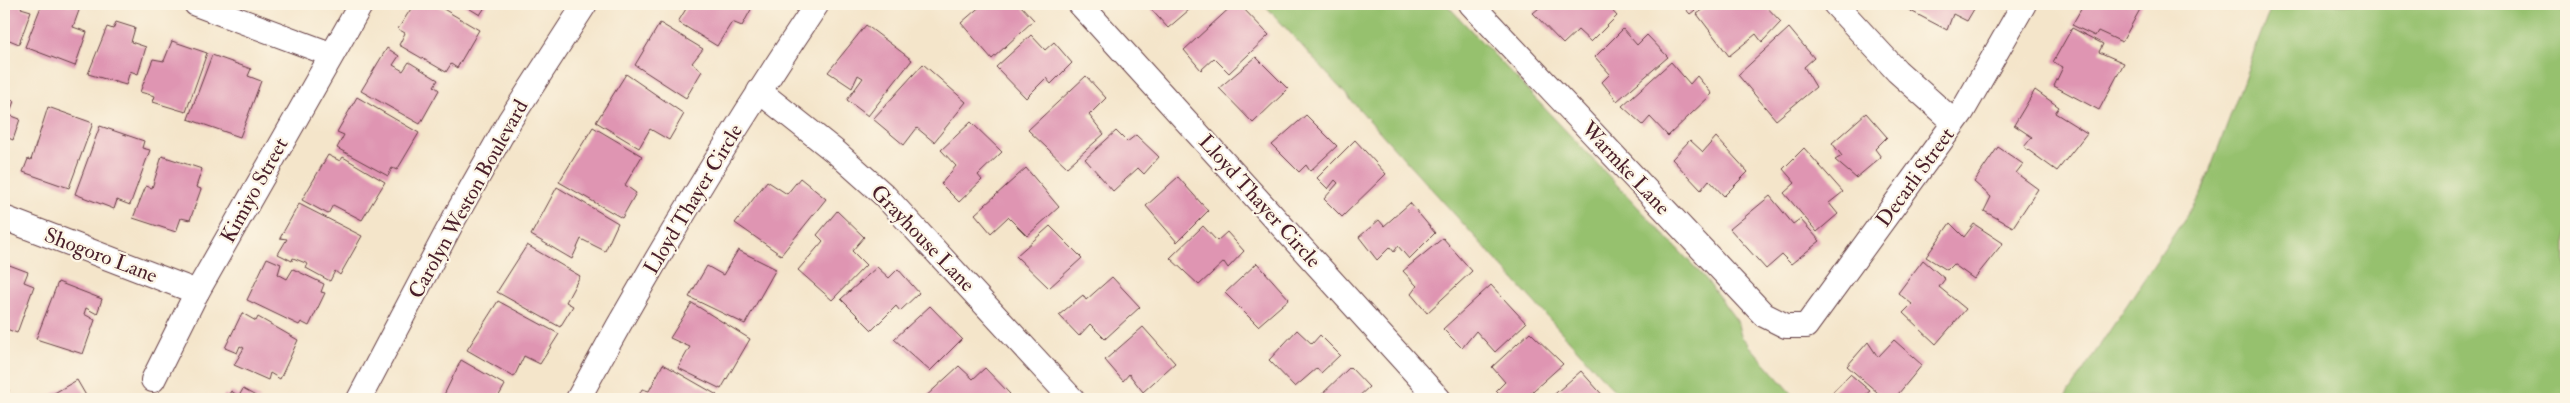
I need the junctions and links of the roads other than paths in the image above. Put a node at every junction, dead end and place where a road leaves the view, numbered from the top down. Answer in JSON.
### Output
{"nodes":[{"id":1,"x":196,"y":4,"type":"edge"},
{"id":2,"x":360,"y":4,"type":"edge"},
{"id":3,"x":585,"y":4,"type":"edge"},
{"id":4,"x":817,"y":4,"type":"edge"},
{"id":5,"x":1080,"y":4,"type":"edge"},
{"id":6,"x":1471,"y":4,"type":"edge"},
{"id":7,"x":1835,"y":4,"type":"edge"},
{"id":8,"x":2024,"y":4,"type":"edge"},
{"id":9,"x":330,"y":54,"type":"junction"},
{"id":10,"x":759,"y":91,"type":"junction"},
{"id":11,"x":1954,"y":122,"type":"junction"},
{"id":12,"x":4,"y":218,"type":"edge"},
{"id":13,"x":197,"y":292,"type":"junction"},
{"id":14,"x":1786,"y":326,"type":"joint"},
{"id":15,"x":153,"y":380,"type":"dead end"},
{"id":16,"x":359,"y":399,"type":"edge"},
{"id":17,"x":578,"y":399,"type":"edge"},
{"id":18,"x":1072,"y":399,"type":"edge"},
{"id":19,"x":1439,"y":399,"type":"edge"}],
"edges":[{"from":1,"to":9,"type":"street"},
{"from":2,"to":9,"type":"street","name":"Kimiyo Street"},
{"from":3,"to":16,"type":"street","name":"Carolyn Weston Boulevard"},
{"from":4,"to":10,"type":"street","name":"Lloyd Thayer Circle"},
{"from":5,"to":19,"type":"street","name":"Lloyd Thayer Circle"},
{"from":6,"to":14,"type":"street","name":"Warmke Lane"},
{"from":7,"to":11,"type":"street"},
{"from":8,"to":11,"type":"street","name":"Decarli Street"},
{"from":9,"to":13,"type":"street","name":"Kimiyo Street"},
{"from":10,"to":17,"type":"street","name":"Lloyd Thayer Circle"},
{"from":10,"to":18,"type":"street","name":"Grayhouse Lane"},
{"from":11,"to":14,"type":"street","name":"Decarli Street"},
{"from":12,"to":13,"type":"street","name":"Shogoro Lane"},
{"from":13,"to":15,"type":"street","name":"Kimiyo Street"}]}
